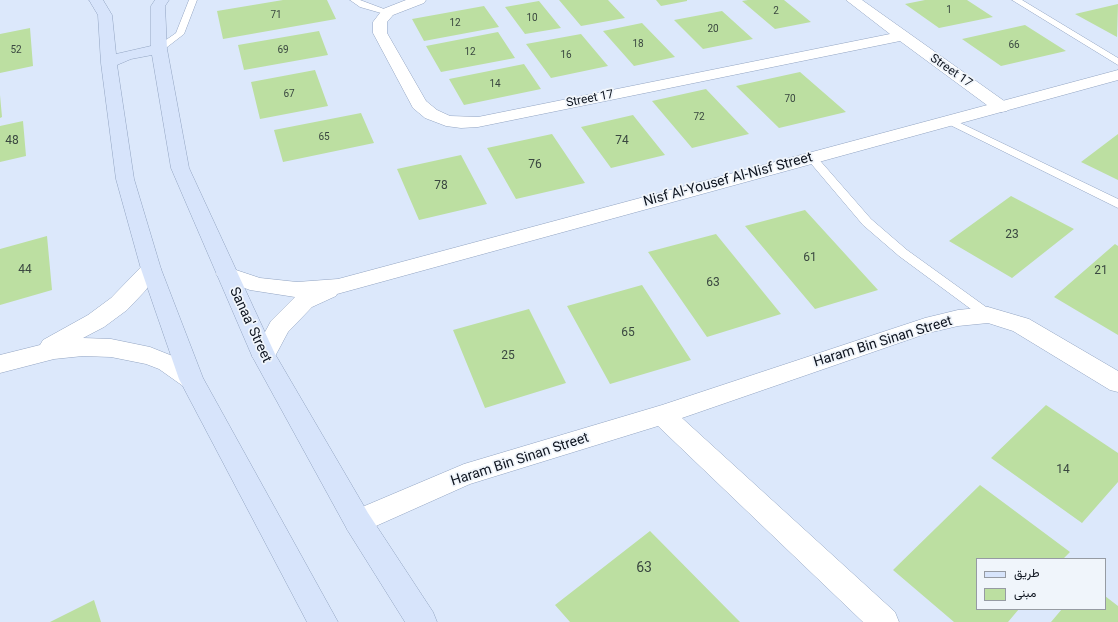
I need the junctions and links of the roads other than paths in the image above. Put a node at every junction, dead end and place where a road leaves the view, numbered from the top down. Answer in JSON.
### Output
{"nodes":[{"id":1,"x":96,"y":0,"type":"edge"},
{"id":2,"x":162,"y":0,"type":"edge"},
{"id":3,"x":193,"y":0,"type":"edge"},
{"id":4,"x":354,"y":0,"type":"edge"},
{"id":5,"x":419,"y":0,"type":"edge"},
{"id":6,"x":853,"y":0,"type":"edge"},
{"id":7,"x":1016,"y":0,"type":"edge"},
{"id":8,"x":388,"y":12,"type":"junction"},
{"id":9,"x":901,"y":36,"type":"junction"},
{"id":10,"x":159,"y":49,"type":"junction"},
{"id":11,"x":1118,"y":62,"type":"edge"},
{"id":12,"x":109,"y":63,"type":"junction"},
{"id":13,"x":1118,"y":75,"type":"edge"},
{"id":14,"x":1001,"y":107,"type":"junction"},
{"id":15,"x":950,"y":120,"type":"junction"},
{"id":16,"x":812,"y":158,"type":"junction"},
{"id":17,"x":1118,"y":204,"type":"edge"},
{"id":18,"x":151,"y":269,"type":"junction"},
{"id":19,"x":226,"y":274,"type":"junction"},
{"id":20,"x":338,"y":286,"type":"junction"},
{"id":21,"x":988,"y":315,"type":"junction"},
{"id":22,"x":264,"y":356,"type":"junction"},
{"id":23,"x":24,"y":357,"type":"junction"},
{"id":24,"x":0,"y":364,"type":"edge"},
{"id":25,"x":191,"y":379,"type":"junction"},
{"id":26,"x":1118,"y":383,"type":"edge"},
{"id":27,"x":662,"y":415,"type":"junction"},
{"id":28,"x":358,"y":522,"type":"junction"},
{"id":29,"x":323,"y":622,"type":"edge"},
{"id":30,"x":422,"y":622,"type":"edge"},
{"id":31,"x":884,"y":622,"type":"edge"}],
"edges":[{"from":1,"to":12,"type":"main road"},
{"from":2,"to":10,"type":"main road","name":"Sanaa' Street"},
{"from":3,"to":10,"type":"lane"},
{"from":4,"to":8,"type":"lane"},
{"from":5,"to":8,"type":"street"},
{"from":6,"to":9,"type":"street","name":"Street 17"},
{"from":7,"to":11,"type":"lane"},
{"from":8,"to":9,"type":"street","name":"Street 17"},
{"from":9,"to":14,"type":"street","name":"Street 17"},
{"from":10,"to":12,"type":"main road"},
{"from":10,"to":19,"type":"main road","name":"Sanaa' Street"},
{"from":12,"to":18,"type":"main road"},
{"from":13,"to":14,"type":"street","name":"Nisf Al-Yousef Al-Nisf Street"},
{"from":14,"to":15,"type":"street","name":"Nisf Al-Yousef Al-Nisf Street"},
{"from":15,"to":16,"type":"street","name":"Nisf Al-Yousef Al-Nisf Street"},
{"from":15,"to":17,"type":"lane"},
{"from":16,"to":20,"type":"street","name":"Nisf Al-Yousef Al-Nisf Street"},
{"from":16,"to":21,"type":"lane"},
{"from":18,"to":23,"type":"street"},
{"from":18,"to":25,"type":"main road"},
{"from":19,"to":20,"type":"street","name":"Nisf Al-Yousef Al-Nisf Street"},
{"from":19,"to":22,"type":"main road","name":"Sanaa' Street"},
{"from":20,"to":22,"type":"street","name":"Nisf Al-Yousef Al-Nisf Street"},
{"from":21,"to":26,"type":"street","name":"Haram Bin Sinan Street"},
{"from":21,"to":27,"type":"street","name":"Haram Bin Sinan Street"},
{"from":22,"to":28,"type":"main road","name":"Sanaa' Street"},
{"from":23,"to":24,"type":"street"},
{"from":23,"to":25,"type":"street"},
{"from":25,"to":29,"type":"main road"},
{"from":27,"to":28,"type":"street","name":"Haram Bin Sinan Street"},
{"from":27,"to":31,"type":"street"},
{"from":28,"to":30,"type":"main road","name":"Sanaa' Street"}]}
